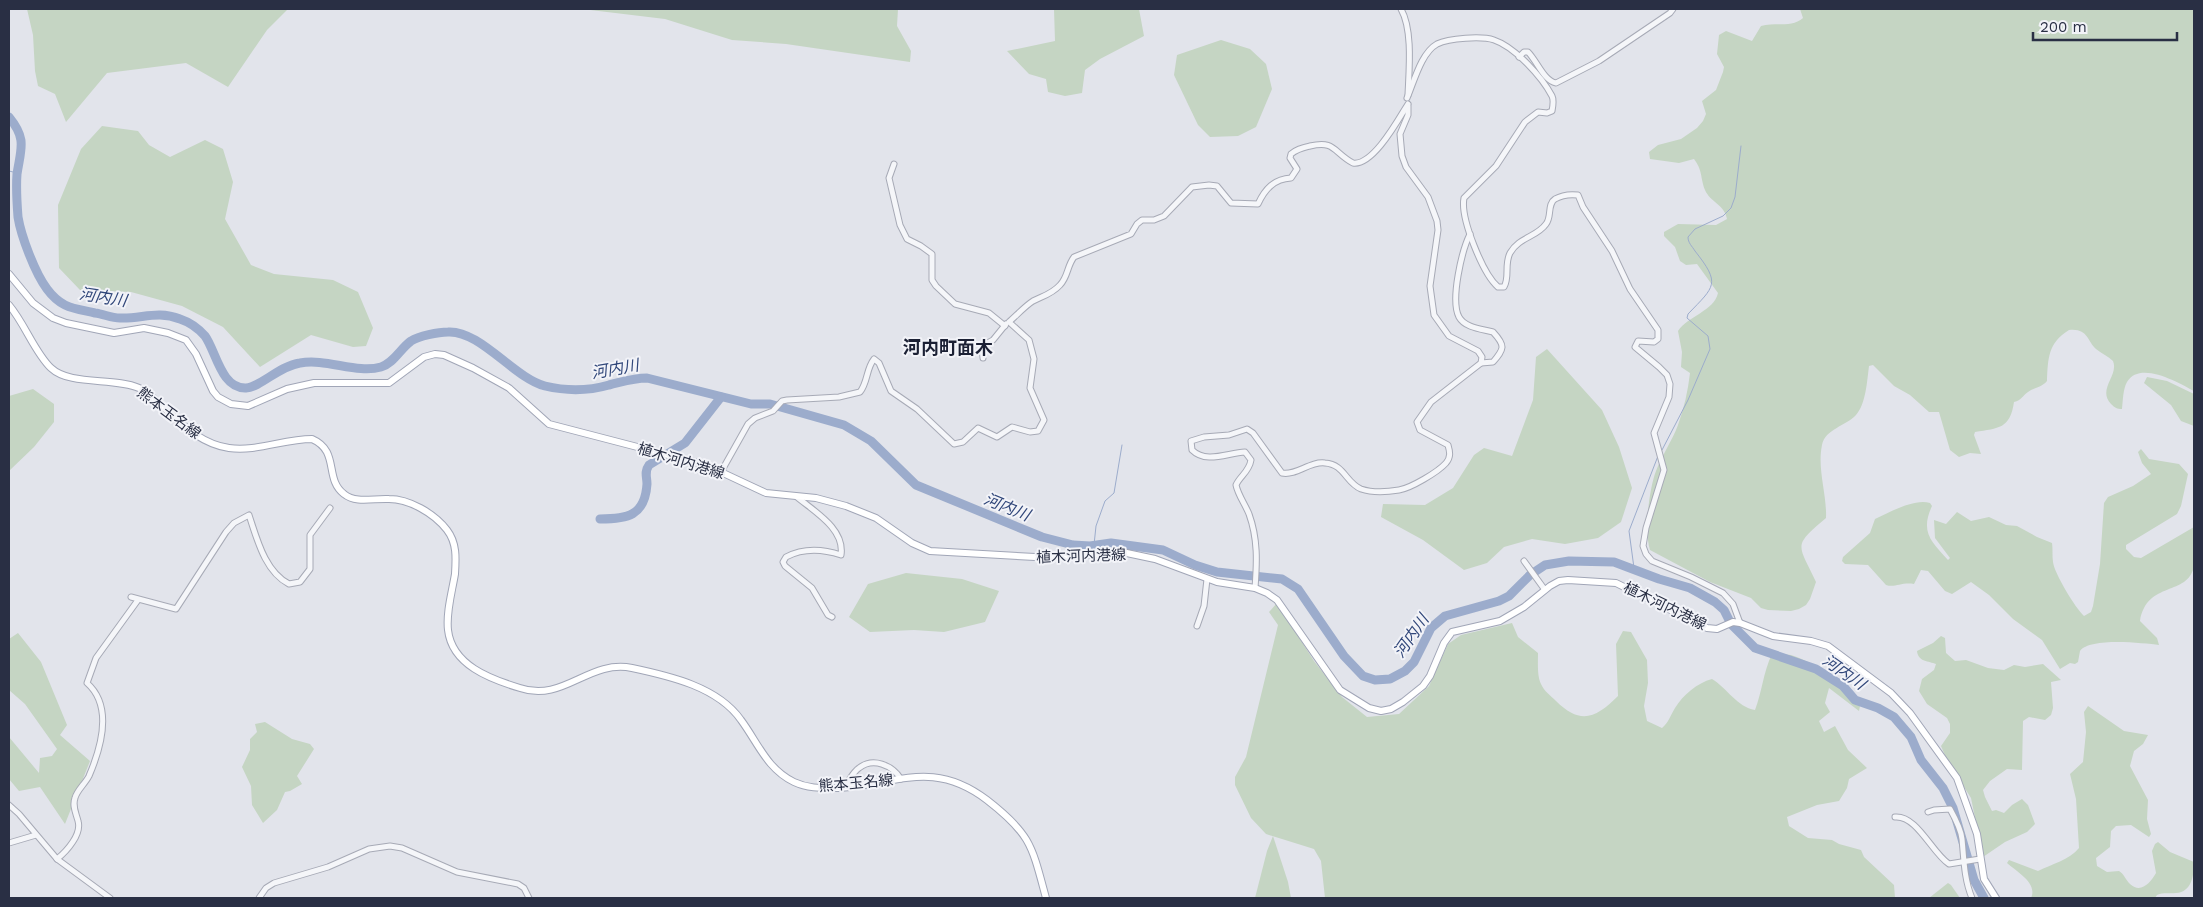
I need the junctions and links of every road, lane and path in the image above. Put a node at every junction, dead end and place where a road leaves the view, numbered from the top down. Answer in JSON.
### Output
{"nodes":[{"id":1,"x":1674,"y":9,"type":"edge"},
{"id":2,"x":1404,"y":10,"type":"edge"},
{"id":3,"x":1519,"y":57,"type":"junction"},
{"id":4,"x":1408,"y":101,"type":"junction"},
{"id":5,"x":894,"y":164,"type":"dead end"},
{"id":6,"x":1470,"y":234,"type":"junction"},
{"id":7,"x":9,"y":274,"type":"edge"},
{"id":8,"x":9,"y":305,"type":"edge"},
{"id":9,"x":1007,"y":324,"type":"junction"},
{"id":10,"x":983,"y":358,"type":"dead end"},
{"id":11,"x":1480,"y":363,"type":"junction"},
{"id":12,"x":721,"y":472,"type":"junction"},
{"id":13,"x":798,"y":497,"type":"junction"},
{"id":14,"x":330,"y":508,"type":"dead end"},
{"id":15,"x":1524,"y":560,"type":"dead end"},
{"id":16,"x":1207,"y":579,"type":"junction"},
{"id":17,"x":1255,"y":585,"type":"junction"},
{"id":18,"x":1544,"y":590,"type":"junction"},
{"id":19,"x":130,"y":598,"type":"dead end"},
{"id":20,"x":138,"y":600,"type":"junction"},
{"id":21,"x":832,"y":617,"type":"dead end"},
{"id":22,"x":1737,"y":622,"type":"junction"},
{"id":23,"x":1197,"y":626,"type":"dead end"},
{"id":24,"x":901,"y":779,"type":"junction"},
{"id":25,"x":844,"y":787,"type":"junction"},
{"id":26,"x":9,"y":805,"type":"edge"},
{"id":27,"x":1928,"y":812,"type":"dead end"},
{"id":28,"x":1895,"y":817,"type":"dead end"},
{"id":29,"x":36,"y":835,"type":"junction"},
{"id":30,"x":9,"y":844,"type":"edge"},
{"id":31,"x":57,"y":859,"type":"junction"},
{"id":32,"x":1978,"y":859,"type":"junction"},
{"id":33,"x":1965,"y":861,"type":"junction"},
{"id":34,"x":110,"y":898,"type":"edge"},
{"id":35,"x":259,"y":898,"type":"edge"},
{"id":36,"x":529,"y":898,"type":"edge"},
{"id":37,"x":1046,"y":898,"type":"edge"},
{"id":38,"x":1972,"y":898,"type":"edge"},
{"id":39,"x":1996,"y":898,"type":"edge"}],
"edges":[{"from":1,"to":3,"type":"street"},
{"from":2,"to":4,"type":"street"},
{"from":3,"to":4,"type":"street"},
{"from":3,"to":6,"type":"street"},
{"from":4,"to":9,"type":"street"},
{"from":4,"to":11,"type":"street"},
{"from":5,"to":9,"type":"street"},
{"from":6,"to":11,"type":"street"},
{"from":6,"to":22,"type":"street"},
{"from":7,"to":12,"type":"main road","name":"植木河内港線"},
{"from":8,"to":25,"type":"main road","name":"熊本玉名線"},
{"from":9,"to":10,"type":"street"},
{"from":9,"to":12,"type":"street"},
{"from":11,"to":17,"type":"street"},
{"from":12,"to":13,"type":"main road","name":"植木河内港線"},
{"from":13,"to":16,"type":"main road","name":"植木河内港線"},
{"from":13,"to":21,"type":"street"},
{"from":14,"to":20,"type":"street"},
{"from":15,"to":18,"type":"street"},
{"from":16,"to":17,"type":"main road","name":"植木河内港線"},
{"from":16,"to":23,"type":"street"},
{"from":17,"to":18,"type":"main road","name":"植木河内港線"},
{"from":18,"to":22,"type":"main road","name":"植木河内港線"},
{"from":19,"to":20,"type":"street"},
{"from":20,"to":31,"type":"street"},
{"from":22,"to":32,"type":"main road"},
{"from":24,"to":25,"type":"main road","name":"熊本玉名線"},
{"from":24,"to":25,"type":"street"},
{"from":24,"to":37,"type":"main road","name":"熊本玉名線"},
{"from":26,"to":29,"type":"street"},
{"from":27,"to":33,"type":"street"},
{"from":28,"to":33,"type":"street"},
{"from":29,"to":30,"type":"street"},
{"from":29,"to":31,"type":"street"},
{"from":31,"to":34,"type":"street"},
{"from":32,"to":33,"type":"street"},
{"from":32,"to":39,"type":"main road"},
{"from":33,"to":38,"type":"street"},
{"from":35,"to":36,"type":"street"}]}
